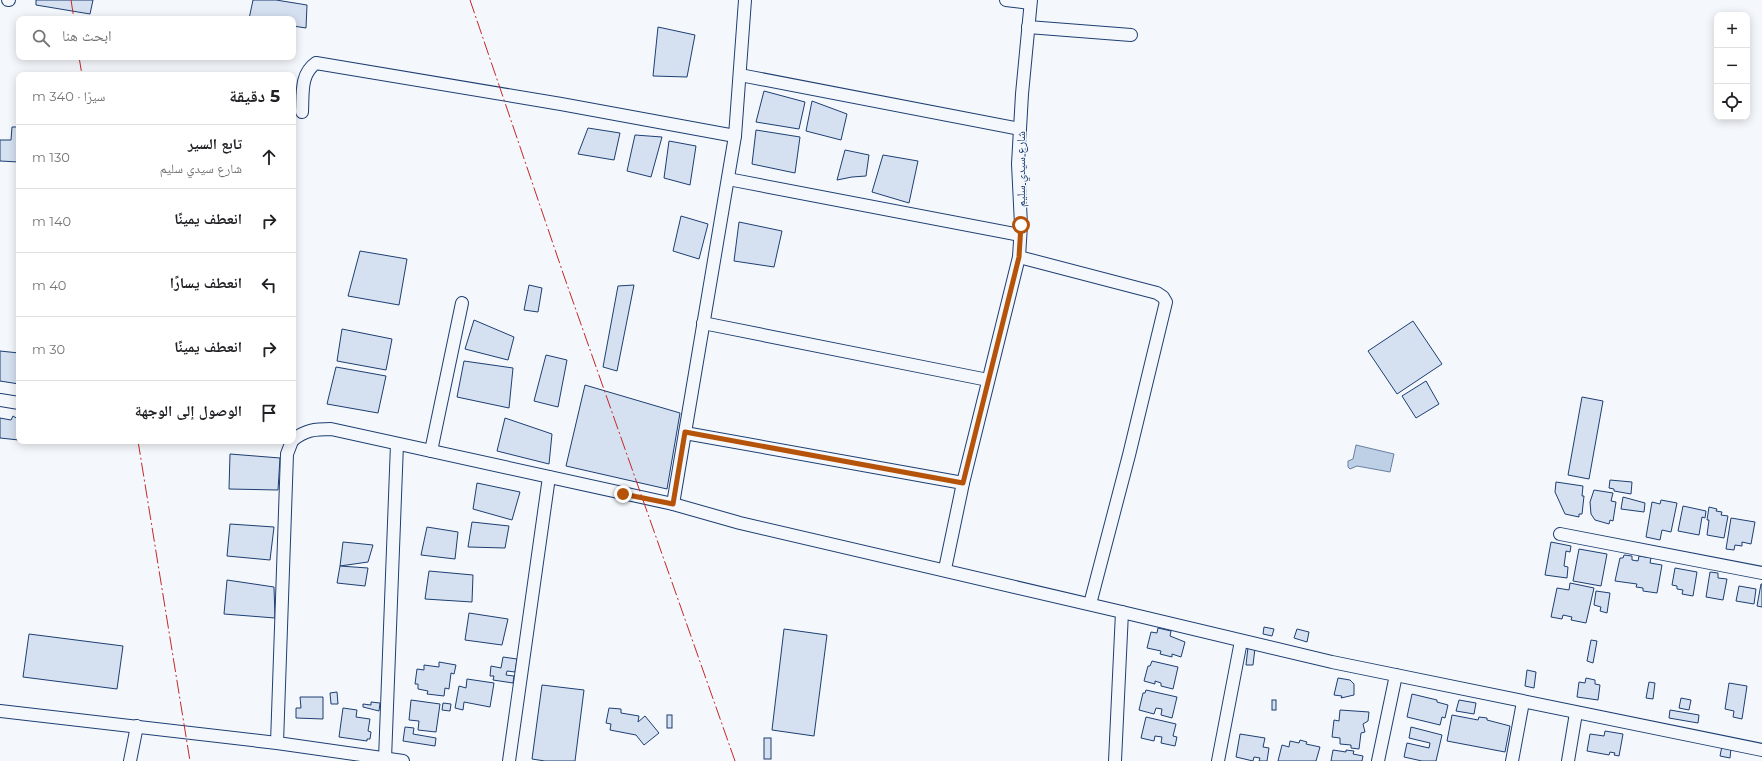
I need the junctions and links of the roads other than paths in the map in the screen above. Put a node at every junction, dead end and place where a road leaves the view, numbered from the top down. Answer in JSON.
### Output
{"nodes":[{"id":1,"x":745,"y":0,"type":"edge"},
{"id":2,"x":1006,"y":0,"type":"edge"},
{"id":3,"x":1031,"y":1,"type":"edge"},
{"id":4,"x":1028,"y":27,"type":"junction"},
{"id":5,"x":1130,"y":35,"type":"dead end"},
{"id":6,"x":740,"y":75,"type":"junction"},
{"id":7,"x":302,"y":112,"type":"dead end"},
{"id":8,"x":1020,"y":129,"type":"junction"},
{"id":9,"x":735,"y":136,"type":"junction"},
{"id":10,"x":728,"y":179,"type":"junction"},
{"id":11,"x":1020,"y":235,"type":"junction"},
{"id":12,"x":1019,"y":257,"type":"junction"},
{"id":13,"x":462,"y":303,"type":"dead end"},
{"id":14,"x":703,"y":323,"type":"junction"},
{"id":15,"x":988,"y":380,"type":"junction"},
{"id":16,"x":0,"y":400,"type":"edge"},
{"id":17,"x":16,"y":403,"type":"edge"},
{"id":18,"x":685,"y":432,"type":"junction"},
{"id":19,"x":296,"y":437,"type":"edge"},
{"id":20,"x":291,"y":444,"type":"edge"},
{"id":21,"x":397,"y":444,"type":"junction"},
{"id":22,"x":431,"y":451,"type":"junction"},
{"id":23,"x":549,"y":477,"type":"junction"},
{"id":24,"x":963,"y":483,"type":"junction"},
{"id":25,"x":673,"y":504,"type":"junction"},
{"id":26,"x":1560,"y":534,"type":"dead end"},
{"id":27,"x":945,"y":569,"type":"junction"},
{"id":28,"x":1762,"y":573,"type":"edge"},
{"id":29,"x":1090,"y":604,"type":"junction"},
{"id":30,"x":1122,"y":612,"type":"junction"},
{"id":31,"x":1241,"y":641,"type":"junction"},
{"id":32,"x":1396,"y":675,"type":"junction"},
{"id":33,"x":1523,"y":702,"type":"junction"},
{"id":34,"x":0,"y":710,"type":"edge"},
{"id":35,"x":1576,"y":713,"type":"junction"},
{"id":36,"x":137,"y":726,"type":"junction"},
{"id":37,"x":277,"y":743,"type":"junction"},
{"id":38,"x":1762,"y":750,"type":"edge"},
{"id":39,"x":385,"y":758,"type":"junction"},
{"id":40,"x":130,"y":761,"type":"edge"},
{"id":41,"x":403,"y":761,"type":"edge"},
{"id":42,"x":510,"y":761,"type":"edge"},
{"id":43,"x":1115,"y":761,"type":"edge"},
{"id":44,"x":1218,"y":761,"type":"edge"},
{"id":45,"x":1378,"y":761,"type":"edge"},
{"id":46,"x":1512,"y":761,"type":"edge"},
{"id":47,"x":1568,"y":761,"type":"edge"}],
"edges":[{"from":1,"to":6,"type":"street"},
{"from":2,"to":3,"type":"street"},
{"from":3,"to":4,"type":"street","name":"شارع سيدي سليم"},
{"from":4,"to":5,"type":"street"},
{"from":4,"to":8,"type":"street","name":"شارع سيدي سليم"},
{"from":6,"to":8,"type":"street"},
{"from":6,"to":9,"type":"street"},
{"from":7,"to":9,"type":"street"},
{"from":8,"to":11,"type":"street","name":"شارع سيدي سليم"},
{"from":9,"to":10,"type":"street"},
{"from":10,"to":11,"type":"street"},
{"from":10,"to":14,"type":"street"},
{"from":11,"to":12,"type":"street","name":"شارع سيدي سليم"},
{"from":12,"to":15,"type":"street","name":"شارع سيدي سليم"},
{"from":12,"to":29,"type":"street"},
{"from":13,"to":22,"type":"street"},
{"from":14,"to":15,"type":"street"},
{"from":14,"to":18,"type":"street"},
{"from":15,"to":24,"type":"street","name":"شارع سيدي سليم"},
{"from":16,"to":17,"type":"street"},
{"from":18,"to":24,"type":"street"},
{"from":18,"to":25,"type":"street"},
{"from":19,"to":21,"type":"street"},
{"from":20,"to":37,"type":"street"},
{"from":21,"to":22,"type":"street"},
{"from":21,"to":39,"type":"street"},
{"from":22,"to":23,"type":"street"},
{"from":23,"to":25,"type":"street"},
{"from":23,"to":42,"type":"street"},
{"from":24,"to":27,"type":"street","name":"شارع سيدي سليم"},
{"from":25,"to":27,"type":"street"},
{"from":26,"to":28,"type":"street"},
{"from":27,"to":29,"type":"street"},
{"from":29,"to":30,"type":"street"},
{"from":30,"to":31,"type":"street"},
{"from":30,"to":43,"type":"street"},
{"from":31,"to":32,"type":"street"},
{"from":31,"to":44,"type":"street"},
{"from":32,"to":33,"type":"street"},
{"from":32,"to":45,"type":"street"},
{"from":33,"to":35,"type":"street"},
{"from":33,"to":46,"type":"street"},
{"from":34,"to":36,"type":"street"},
{"from":35,"to":38,"type":"street"},
{"from":35,"to":47,"type":"street"},
{"from":36,"to":37,"type":"street"},
{"from":36,"to":40,"type":"street"},
{"from":37,"to":39,"type":"street"},
{"from":39,"to":41,"type":"street"}]}
